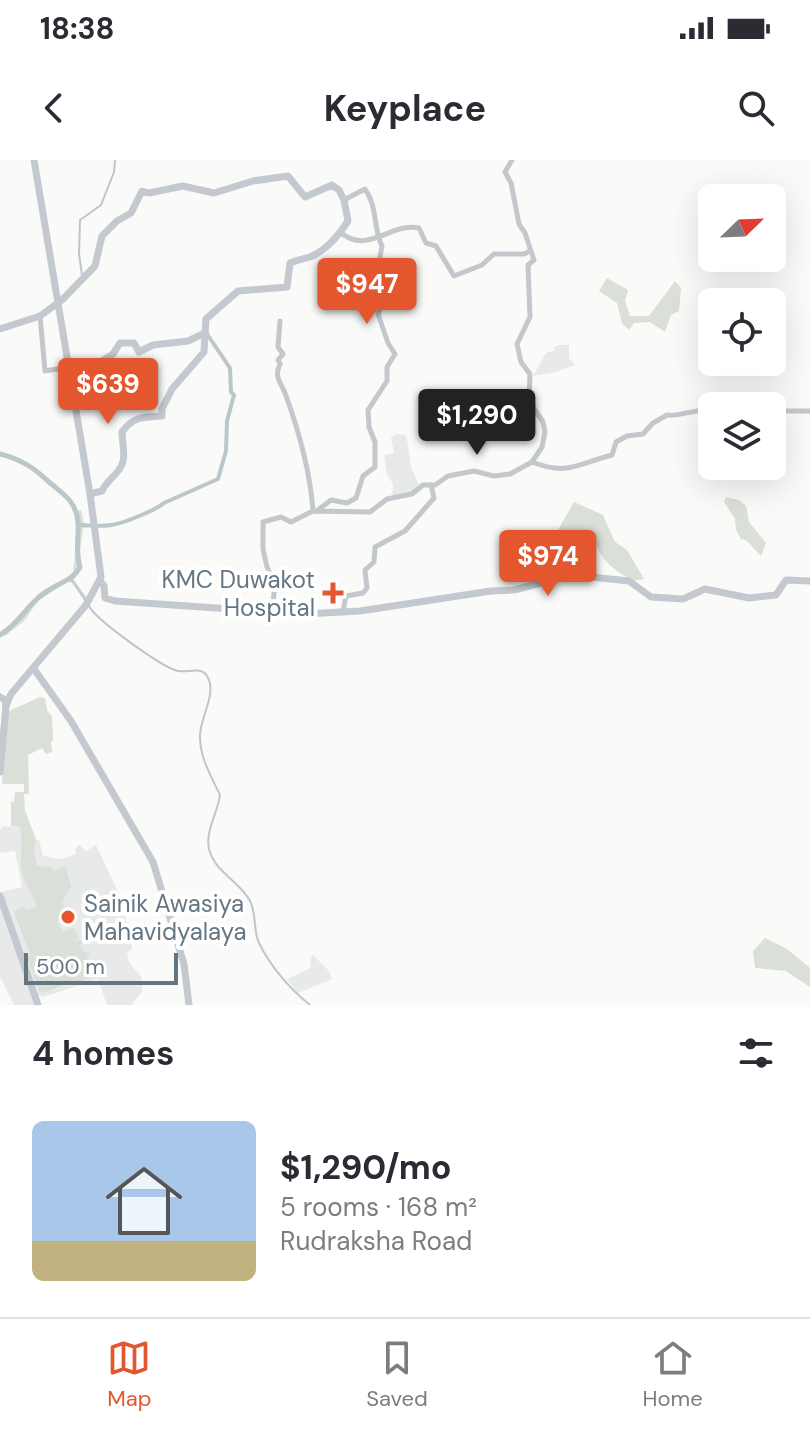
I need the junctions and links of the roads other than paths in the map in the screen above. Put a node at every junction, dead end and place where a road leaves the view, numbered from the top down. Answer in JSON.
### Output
{"nodes":[{"id":1,"x":34,"y":160,"type":"edge"},
{"id":2,"x":512,"y":160,"type":"edge"},
{"id":3,"x":344,"y":200,"type":"junction"},
{"id":4,"x":340,"y":232,"type":"junction"},
{"id":5,"x":376,"y":240,"type":"junction"},
{"id":6,"x":530,"y":251,"type":"junction"},
{"id":7,"x":58,"y":303,"type":"junction"},
{"id":8,"x":40,"y":316,"type":"junction"},
{"id":9,"x":280,"y":321,"type":"dead end"},
{"id":10,"x":0,"y":329,"type":"edge"},
{"id":11,"x":205,"y":333,"type":"junction"},
{"id":12,"x":69,"y":367,"type":"junction"},
{"id":13,"x":72,"y":387,"type":"junction"},
{"id":14,"x":698,"y":409,"type":"edge"},
{"id":15,"x":786,"y":411,"type":"edge"},
{"id":16,"x":810,"y":411,"type":"edge"},
{"id":17,"x":532,"y":462,"type":"junction"},
{"id":18,"x":431,"y":485,"type":"junction"},
{"id":19,"x":90,"y":494,"type":"junction"},
{"id":20,"x":316,"y":510,"type":"junction"},
{"id":21,"x":100,"y":581,"type":"junction"},
{"id":22,"x":810,"y":581,"type":"edge"},
{"id":23,"x":343,"y":611,"type":"junction"},
{"id":24,"x":272,"y":612,"type":"junction"},
{"id":25,"x":34,"y":669,"type":"junction"},
{"id":26,"x":3,"y":699,"type":"edge"},
{"id":27,"x":0,"y":772,"type":"edge"},
{"id":28,"x":0,"y":896,"type":"edge"},
{"id":29,"x":38,"y":1005,"type":"edge"},
{"id":30,"x":189,"y":1005,"type":"edge"}],
"edges":[{"from":1,"to":7,"type":"main road"},
{"from":2,"to":6,"type":"street"},
{"from":3,"to":4,"type":"main road"},
{"from":3,"to":5,"type":"street"},
{"from":3,"to":7,"type":"main road"},
{"from":4,"to":5,"type":"street"},
{"from":4,"to":11,"type":"main road"},
{"from":5,"to":6,"type":"street"},
{"from":5,"to":20,"type":"street"},
{"from":6,"to":17,"type":"street"},
{"from":7,"to":8,"type":"main road"},
{"from":7,"to":12,"type":"main road"},
{"from":8,"to":10,"type":"main road"},
{"from":8,"to":12,"type":"street"},
{"from":9,"to":20,"type":"street"},
{"from":11,"to":13,"type":"main road"},
{"from":11,"to":19,"type":"main road"},
{"from":12,"to":13,"type":"main road"},
{"from":13,"to":19,"type":"main road"},
{"from":14,"to":17,"type":"street"},
{"from":15,"to":16,"type":"street"},
{"from":17,"to":18,"type":"street"},
{"from":18,"to":20,"type":"street"},
{"from":18,"to":23,"type":"street"},
{"from":19,"to":21,"type":"main road"},
{"from":20,"to":24,"type":"street"},
{"from":21,"to":24,"type":"main road"},
{"from":21,"to":25,"type":"main road"},
{"from":22,"to":23,"type":"main road"},
{"from":23,"to":24,"type":"main road"},
{"from":25,"to":26,"type":"main road"},
{"from":25,"to":30,"type":"main road"},
{"from":26,"to":27,"type":"main road"},
{"from":28,"to":29,"type":"main road"}]}
